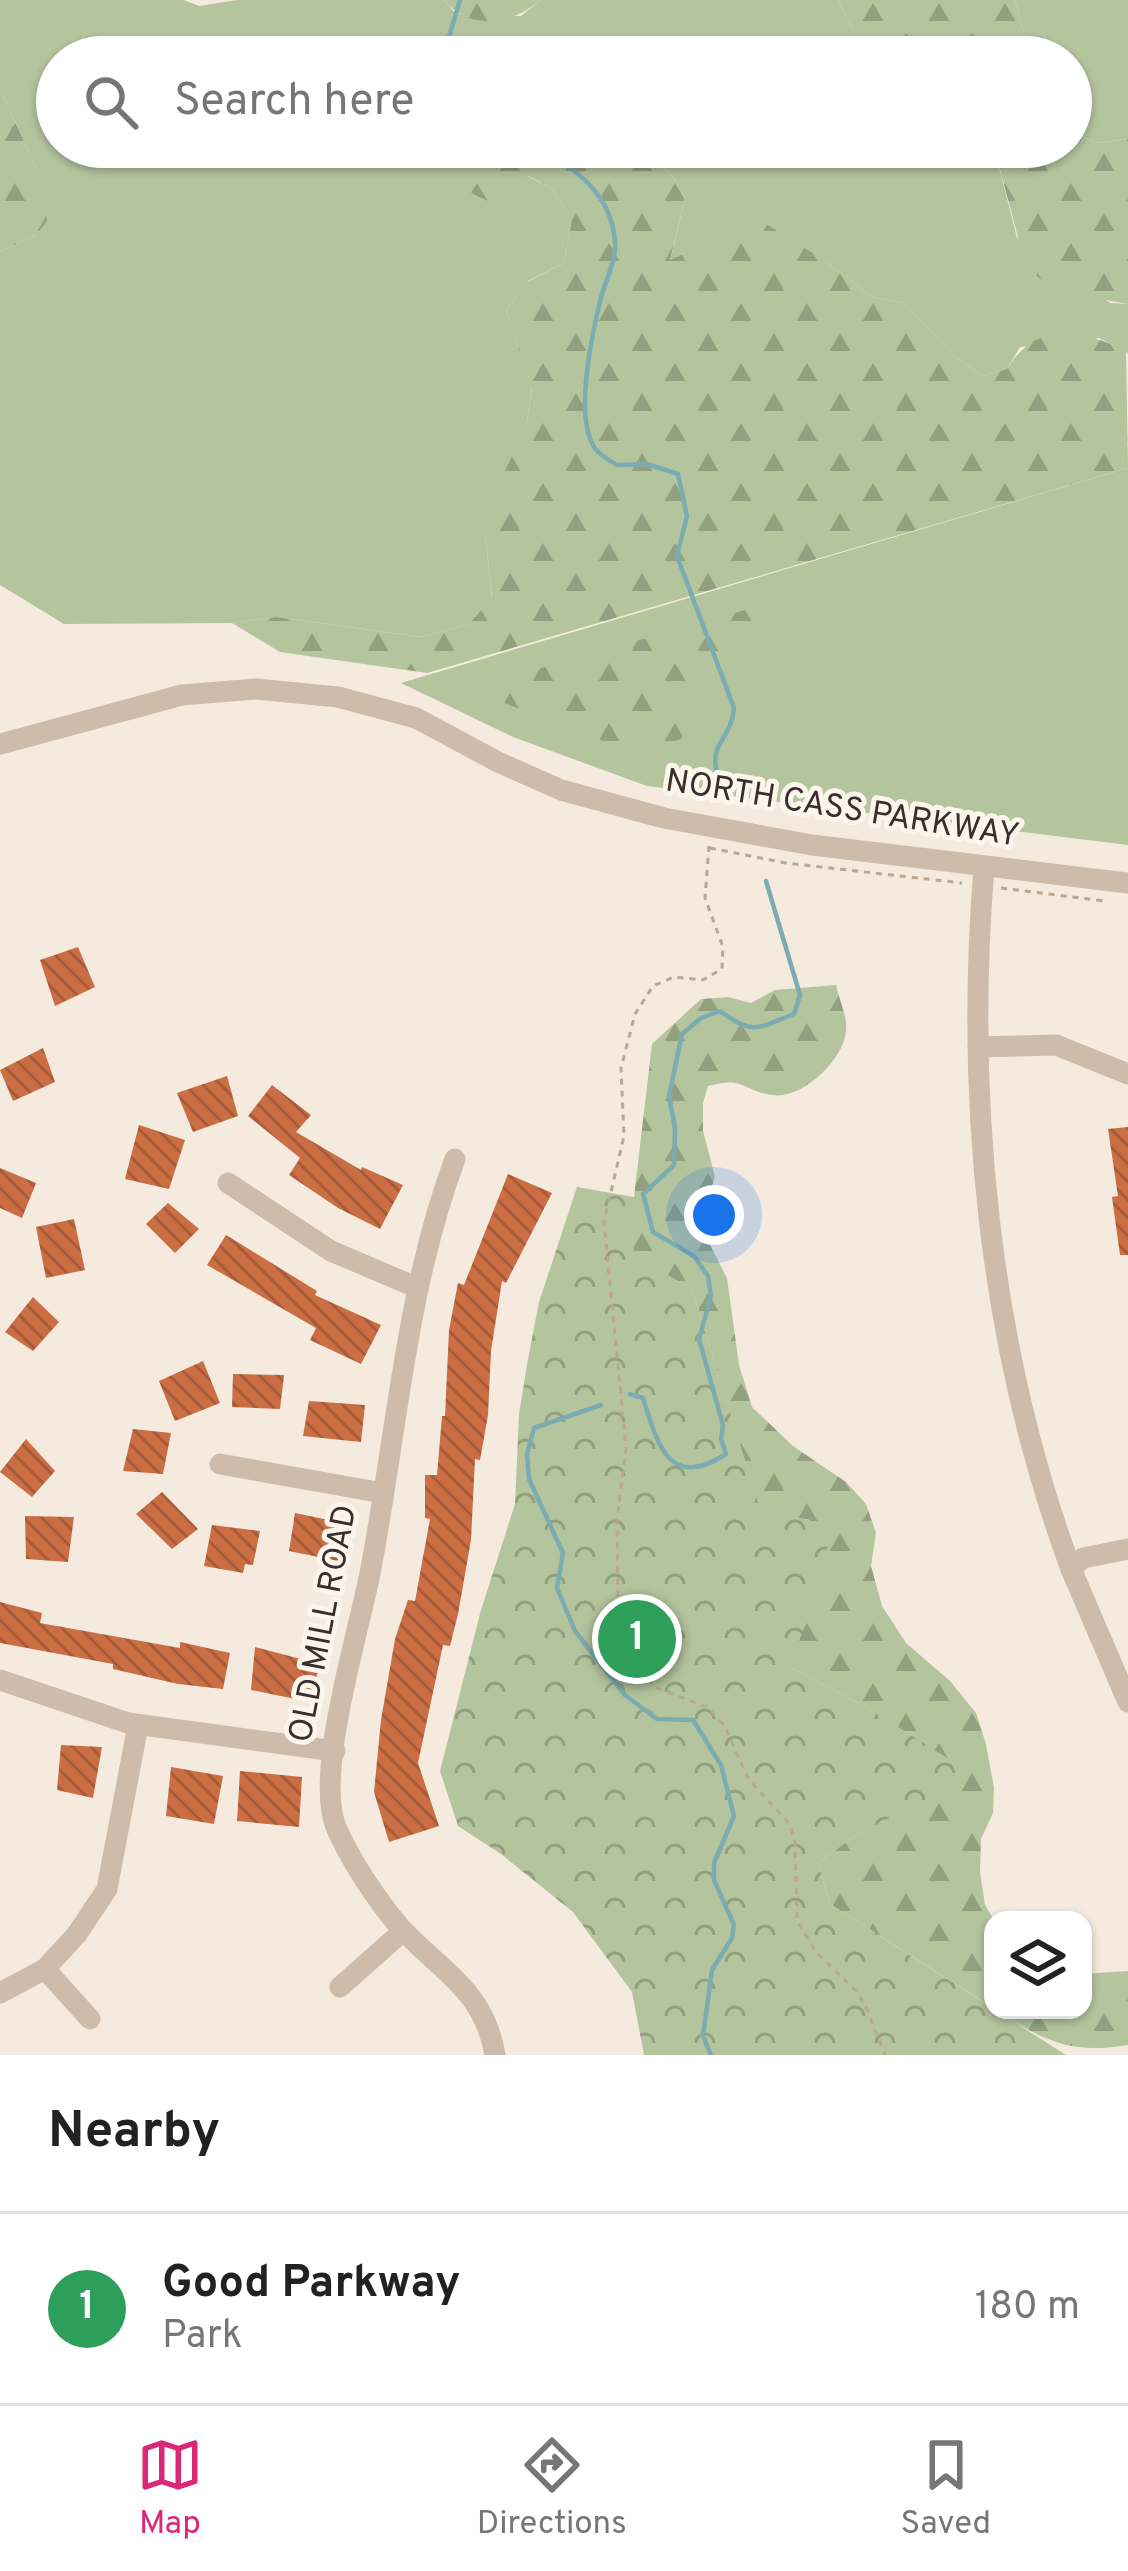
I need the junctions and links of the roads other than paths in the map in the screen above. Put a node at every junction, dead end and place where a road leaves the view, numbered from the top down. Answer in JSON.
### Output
{"nodes":[{"id":1,"x":0,"y":744,"type":"edge"},
{"id":2,"x":984,"y":866,"type":"junction"},
{"id":3,"x":1128,"y":883,"type":"edge"},
{"id":4,"x":978,"y":1047,"type":"junction"},
{"id":5,"x":1128,"y":1074,"type":"edge"},
{"id":6,"x":455,"y":1159,"type":"dead end"},
{"id":7,"x":228,"y":1183,"type":"dead end"},
{"id":8,"x":418,"y":1288,"type":"junction"},
{"id":9,"x":220,"y":1464,"type":"dead end"},
{"id":10,"x":383,"y":1493,"type":"junction"},
{"id":11,"x":1128,"y":1549,"type":"edge"},
{"id":12,"x":1071,"y":1569,"type":"junction"},
{"id":13,"x":0,"y":1681,"type":"edge"},
{"id":14,"x":1128,"y":1702,"type":"edge"},
{"id":15,"x":139,"y":1725,"type":"junction"},
{"id":16,"x":335,"y":1751,"type":"junction"},
{"id":17,"x":404,"y":1930,"type":"junction"},
{"id":18,"x":45,"y":1969,"type":"junction"},
{"id":19,"x":340,"y":1988,"type":"dead end"},
{"id":20,"x":0,"y":1993,"type":"edge"},
{"id":21,"x":90,"y":2019,"type":"dead end"},
{"id":22,"x":495,"y":2055,"type":"edge"}],
"edges":[{"from":1,"to":2,"type":"street","name":"NORTH CASS PARKWAY"},
{"from":2,"to":3,"type":"street","name":"NORTH CASS PARKWAY"},
{"from":2,"to":4,"type":"street"},
{"from":4,"to":5,"type":"street"},
{"from":4,"to":12,"type":"street"},
{"from":6,"to":8,"type":"street","name":"OLD MILL ROAD"},
{"from":7,"to":8,"type":"street"},
{"from":8,"to":10,"type":"street","name":"OLD MILL ROAD"},
{"from":9,"to":10,"type":"street"},
{"from":10,"to":16,"type":"street","name":"OLD MILL ROAD"},
{"from":11,"to":12,"type":"street"},
{"from":12,"to":14,"type":"street"},
{"from":13,"to":15,"type":"street"},
{"from":15,"to":16,"type":"street"},
{"from":15,"to":18,"type":"street"},
{"from":16,"to":17,"type":"street","name":"OLD MILL ROAD"},
{"from":17,"to":19,"type":"street"},
{"from":17,"to":22,"type":"street","name":"OLD MILL ROAD"},
{"from":18,"to":20,"type":"street"},
{"from":18,"to":21,"type":"street"}]}
